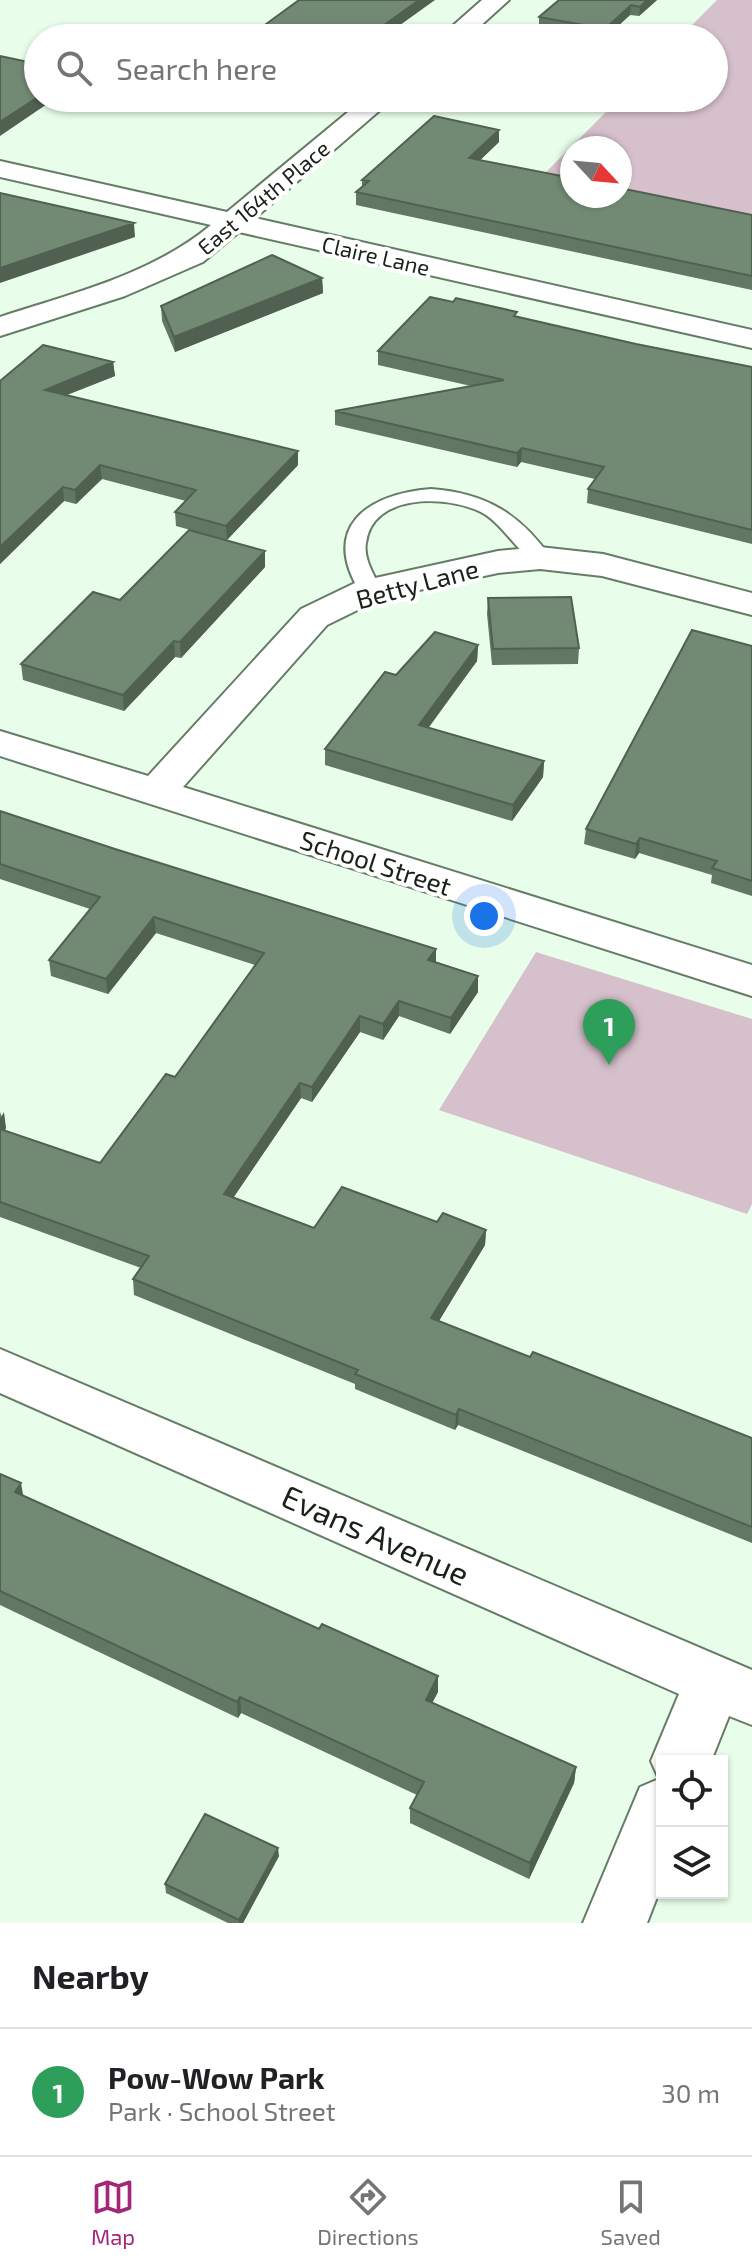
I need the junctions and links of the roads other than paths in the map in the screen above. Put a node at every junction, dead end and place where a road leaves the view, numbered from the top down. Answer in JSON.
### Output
{"nodes":[{"id":1,"x":497,"y":0,"type":"edge"},
{"id":2,"x":469,"y":24,"type":"edge"},
{"id":3,"x":365,"y":112,"type":"edge"},
{"id":4,"x":0,"y":169,"type":"edge"},
{"id":5,"x":234,"y":223,"type":"junction"},
{"id":6,"x":0,"y":327,"type":"edge"},
{"id":7,"x":752,"y":339,"type":"edge"},
{"id":8,"x":540,"y":558,"type":"junction"},
{"id":9,"x":370,"y":590,"type":"junction"},
{"id":10,"x":752,"y":604,"type":"edge"},
{"id":11,"x":0,"y":743,"type":"edge"},
{"id":12,"x":156,"y":792,"type":"junction"},
{"id":13,"x":752,"y":981,"type":"edge"},
{"id":14,"x":0,"y":1370,"type":"edge"},
{"id":15,"x":732,"y":1690,"type":"edge"},
{"id":16,"x":685,"y":1755,"type":"edge"},
{"id":17,"x":656,"y":1822,"type":"edge"},
{"id":18,"x":615,"y":1923,"type":"edge"}],
"edges":[{"from":1,"to":2,"type":"street"},
{"from":3,"to":5,"type":"street","name":"East 164th Place"},
{"from":4,"to":5,"type":"street","name":"Claire Lane"},
{"from":5,"to":6,"type":"street","name":"East 164th Place"},
{"from":5,"to":7,"type":"street","name":"Claire Lane"},
{"from":8,"to":9,"type":"street","name":"Betty Lane"},
{"from":8,"to":9,"type":"lane"},
{"from":8,"to":10,"type":"street","name":"Betty Lane"},
{"from":9,"to":12,"type":"street","name":"Betty Lane"},
{"from":11,"to":12,"type":"street","name":"School Street"},
{"from":12,"to":13,"type":"street","name":"School Street"},
{"from":14,"to":15,"type":"street","name":"Evans Avenue"},
{"from":15,"to":16,"type":"street"},
{"from":17,"to":18,"type":"street"}]}
